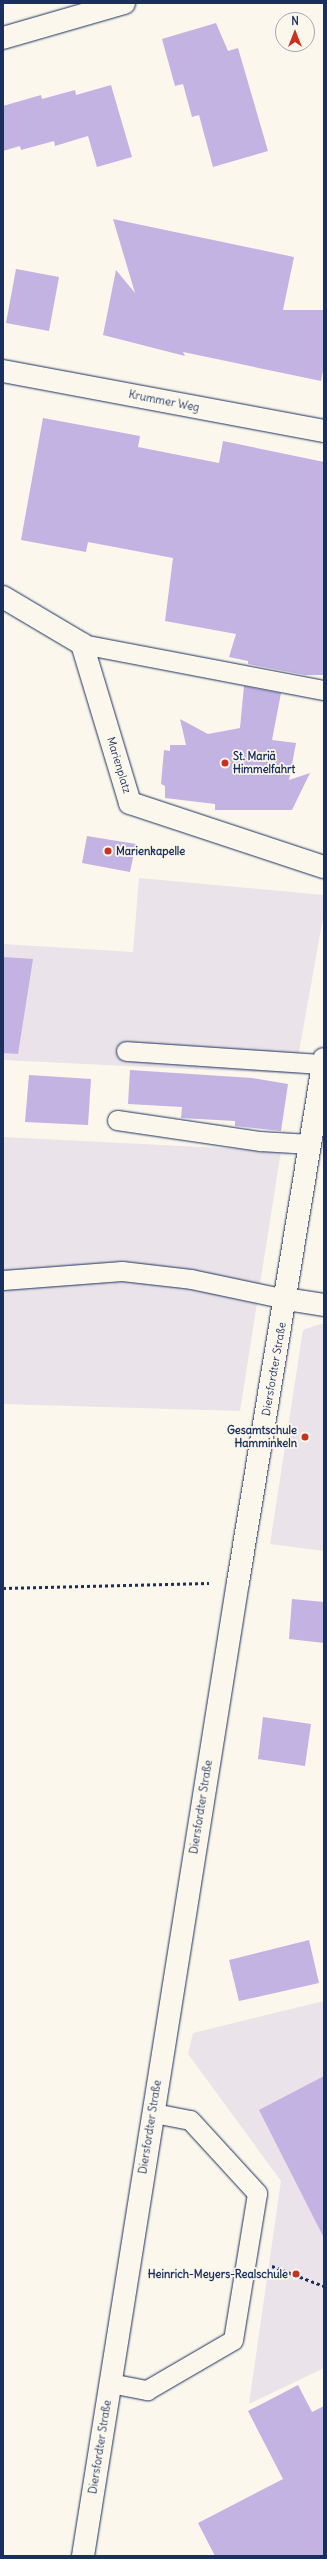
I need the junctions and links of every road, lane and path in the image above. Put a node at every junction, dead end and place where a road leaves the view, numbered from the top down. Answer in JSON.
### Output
{"nodes":[{"id":1,"x":124,"y":3,"type":"edge"},
{"id":2,"x":3,"y":38,"type":"edge"},
{"id":3,"x":3,"y":371,"type":"edge"},
{"id":4,"x":324,"y":431,"type":"edge"},
{"id":5,"x":3,"y":597,"type":"edge"},
{"id":6,"x":82,"y":644,"type":"junction"},
{"id":7,"x":324,"y":690,"type":"edge"},
{"id":8,"x":324,"y":867,"type":"edge"},
{"id":9,"x":126,"y":1051,"type":"dead end"},
{"id":10,"x":324,"y":1062,"type":"edge"},
{"id":11,"x":117,"y":1120,"type":"dead end"},
{"id":12,"x":310,"y":1144,"type":"junction"},
{"id":13,"x":3,"y":1280,"type":"edge"},
{"id":14,"x":286,"y":1299,"type":"junction"},
{"id":15,"x":324,"y":1304,"type":"edge"},
{"id":16,"x":238,"y":1582,"type":"junction"},
{"id":17,"x":3,"y":1588,"type":"edge"},
{"id":18,"x":153,"y":2113,"type":"junction"},
{"id":19,"x":247,"y":2256,"type":"junction"},
{"id":20,"x":324,"y":2286,"type":"edge"},
{"id":21,"x":110,"y":2383,"type":"junction"},
{"id":22,"x":83,"y":2556,"type":"edge"}],
"edges":[{"from":1,"to":2,"type":"street"},
{"from":3,"to":4,"type":"street","name":"Krummer Weg"},
{"from":5,"to":6,"type":"street"},
{"from":6,"to":7,"type":"lane"},
{"from":6,"to":8,"type":"street","name":"Marienplatz"},
{"from":9,"to":10,"type":"lane"},
{"from":10,"to":12,"type":"street","name":"Diersfordter Straße"},
{"from":11,"to":12,"type":"lane"},
{"from":12,"to":14,"type":"street","name":"Diersfordter Straße"},
{"from":13,"to":14,"type":"lane"},
{"from":14,"to":15,"type":"street"},
{"from":14,"to":16,"type":"street","name":"Diersfordter Straße"},
{"from":16,"to":17,"type":"path"},
{"from":16,"to":18,"type":"street","name":"Diersfordter Straße"},
{"from":18,"to":19,"type":"lane"},
{"from":18,"to":21,"type":"street","name":"Diersfordter Straße"},
{"from":19,"to":20,"type":"path"},
{"from":19,"to":21,"type":"lane"},
{"from":21,"to":22,"type":"street","name":"Diersfordter Straße"}]}
